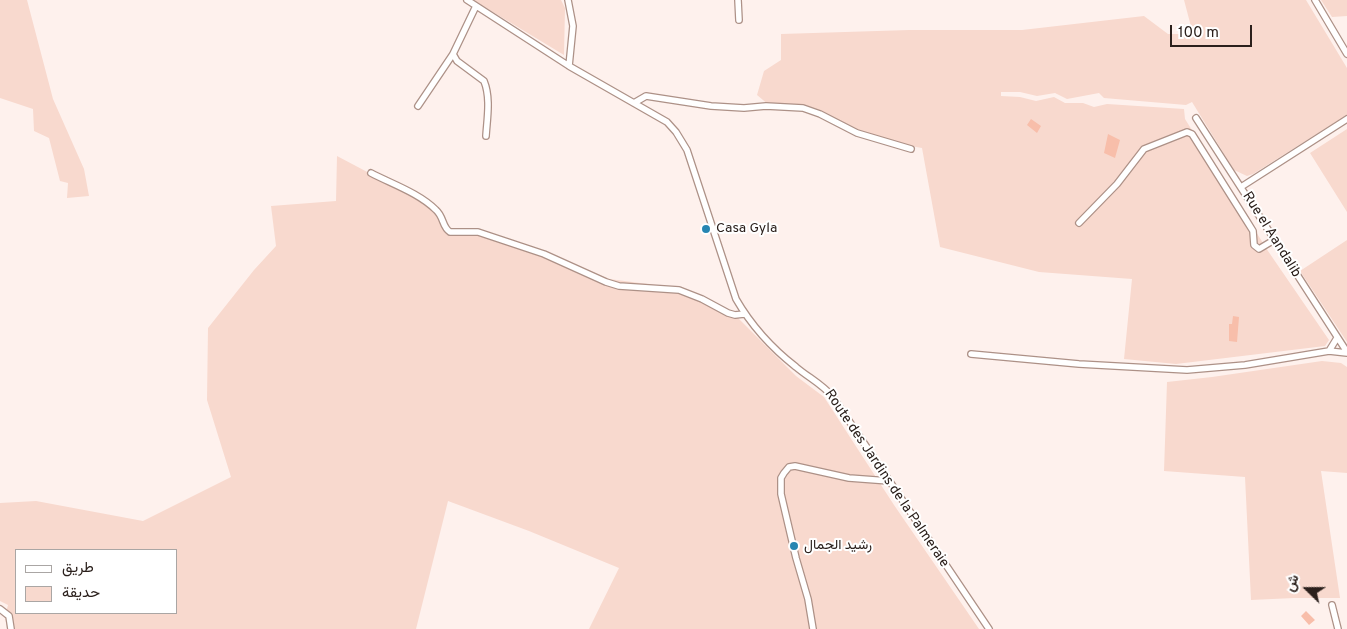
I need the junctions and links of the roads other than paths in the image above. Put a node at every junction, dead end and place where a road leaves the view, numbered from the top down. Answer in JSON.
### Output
{"nodes":[{"id":1,"x":467,"y":0,"type":"edge"},
{"id":2,"x":568,"y":0,"type":"edge"},
{"id":3,"x":738,"y":0,"type":"edge"},
{"id":4,"x":1315,"y":0,"type":"edge"},
{"id":5,"x":476,"y":6,"type":"junction"},
{"id":6,"x":739,"y":20,"type":"dead end"},
{"id":7,"x":1346,"y":50,"type":"edge"},
{"id":8,"x":452,"y":54,"type":"junction"},
{"id":9,"x":569,"y":66,"type":"junction"},
{"id":10,"x":634,"y":103,"type":"junction"},
{"id":11,"x":418,"y":106,"type":"dead end"},
{"id":12,"x":1196,"y":118,"type":"dead end"},
{"id":13,"x":1347,"y":119,"type":"edge"},
{"id":14,"x":486,"y":136,"type":"dead end"},
{"id":15,"x":911,"y":149,"type":"dead end"},
{"id":16,"x":371,"y":173,"type":"dead end"},
{"id":17,"x":1241,"y":187,"type":"junction"},
{"id":18,"x":1079,"y":224,"type":"dead end"},
{"id":19,"x":1274,"y":240,"type":"junction"},
{"id":20,"x":744,"y":314,"type":"junction"},
{"id":21,"x":1337,"y":338,"type":"junction"},
{"id":22,"x":1329,"y":351,"type":"junction"},
{"id":23,"x":1347,"y":353,"type":"edge"},
{"id":24,"x":971,"y":354,"type":"dead end"},
{"id":25,"x":889,"y":481,"type":"junction"},
{"id":26,"x":1332,"y":605,"type":"dead end"},
{"id":27,"x":0,"y":609,"type":"edge"},
{"id":28,"x":11,"y":629,"type":"edge"},
{"id":29,"x":813,"y":629,"type":"edge"},
{"id":30,"x":988,"y":629,"type":"edge"},
{"id":31,"x":1338,"y":629,"type":"edge"}],
"edges":[{"from":1,"to":5,"type":"street","name":"Route des Jardins de la Palmeraie"},
{"from":2,"to":9,"type":"street"},
{"from":3,"to":6,"type":"street"},
{"from":4,"to":7,"type":"street"},
{"from":5,"to":8,"type":"street"},
{"from":5,"to":9,"type":"street","name":"Route des Jardins de la Palmeraie"},
{"from":8,"to":11,"type":"street"},
{"from":8,"to":14,"type":"street"},
{"from":9,"to":10,"type":"street","name":"Route des Jardins de la Palmeraie"},
{"from":10,"to":15,"type":"street"},
{"from":10,"to":20,"type":"street","name":"Route des Jardins de la Palmeraie"},
{"from":12,"to":17,"type":"street","name":"Rue el Aandalib"},
{"from":13,"to":17,"type":"street"},
{"from":16,"to":20,"type":"street"},
{"from":17,"to":19,"type":"street","name":"Rue el Aandalib"},
{"from":18,"to":19,"type":"street"},
{"from":19,"to":21,"type":"street","name":"Rue el Aandalib"},
{"from":20,"to":25,"type":"street","name":"Route des Jardins de la Palmeraie"},
{"from":21,"to":22,"type":"street"},
{"from":21,"to":23,"type":"street","name":"Rue el Aandalib"},
{"from":22,"to":23,"type":"street"},
{"from":22,"to":24,"type":"street"},
{"from":25,"to":29,"type":"street"},
{"from":25,"to":30,"type":"street","name":"Route des Jardins de la Palmeraie"},
{"from":26,"to":31,"type":"street"},
{"from":27,"to":28,"type":"street"}]}
